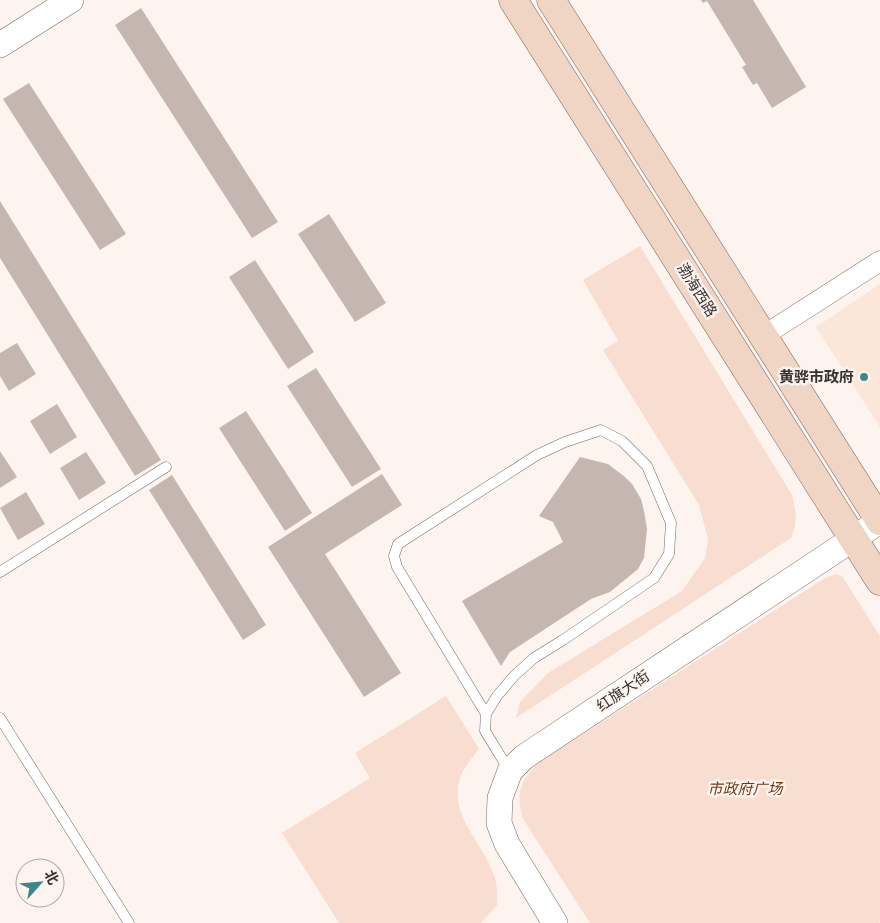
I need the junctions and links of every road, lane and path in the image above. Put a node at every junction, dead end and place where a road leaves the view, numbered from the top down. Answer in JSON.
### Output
{"nodes":[{"id":1,"x":71,"y":0,"type":"edge"},
{"id":2,"x":513,"y":0,"type":"edge"},
{"id":3,"x":550,"y":0,"type":"edge"},
{"id":4,"x":0,"y":45,"type":"edge"},
{"id":5,"x":880,"y":261,"type":"edge"},
{"id":6,"x":763,"y":336,"type":"junction"},
{"id":7,"x":166,"y":467,"type":"dead end"},
{"id":8,"x":880,"y":521,"type":"edge"},
{"id":9,"x":853,"y":538,"type":"junction"},
{"id":10,"x":0,"y":572,"type":"edge"},
{"id":11,"x":880,"y":581,"type":"edge"},
{"id":12,"x":486,"y":714,"type":"junction"},
{"id":13,"x":0,"y":718,"type":"edge"},
{"id":14,"x":510,"y":771,"type":"junction"},
{"id":15,"x":129,"y":923,"type":"edge"},
{"id":16,"x":555,"y":923,"type":"edge"}],
"edges":[{"from":1,"to":4,"type":"street"},
{"from":2,"to":9,"type":"main road","name":"渤海西路"},
{"from":3,"to":6,"type":"main road","name":"渤海西路"},
{"from":5,"to":6,"type":"street"},
{"from":6,"to":8,"type":"main road","name":"渤海西路"},
{"from":7,"to":10,"type":"lane"},
{"from":8,"to":9,"type":"street","name":"红旗大街"},
{"from":9,"to":11,"type":"main road","name":"渤海西路"},
{"from":9,"to":14,"type":"street","name":"红旗大街"},
{"from":12,"to":12,"type":"lane"},
{"from":12,"to":14,"type":"lane"},
{"from":13,"to":15,"type":"lane"},
{"from":14,"to":16,"type":"street","name":"红旗大街"}]}
